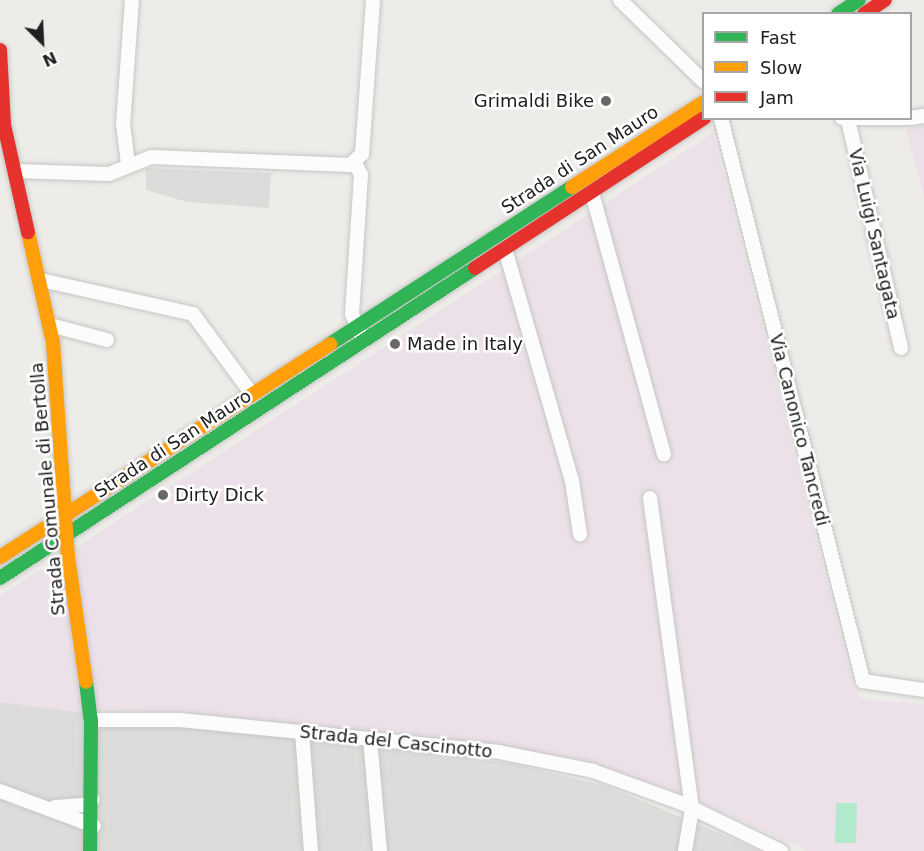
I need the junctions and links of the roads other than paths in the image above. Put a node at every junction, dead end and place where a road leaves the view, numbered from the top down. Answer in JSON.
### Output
{"nodes":[{"id":1,"x":132,"y":0,"type":"edge"},
{"id":2,"x":373,"y":0,"type":"edge"},
{"id":3,"x":620,"y":0,"type":"edge"},
{"id":4,"x":859,"y":0,"type":"edge"},
{"id":5,"x":885,"y":0,"type":"edge"},
{"id":6,"x":841,"y":12,"type":"edge"},
{"id":7,"x":867,"y":12,"type":"edge"},
{"id":8,"x":0,"y":50,"type":"edge"},
{"id":9,"x":702,"y":80,"type":"edge"},
{"id":10,"x":702,"y":103,"type":"edge"},
{"id":11,"x":702,"y":119,"type":"edge"},
{"id":12,"x":723,"y":120,"type":"edge"},
{"id":13,"x":845,"y":120,"type":"edge"},
{"id":14,"x":2,"y":125,"type":"edge"},
{"id":15,"x":355,"y":163,"type":"junction"},
{"id":16,"x":129,"y":164,"type":"junction"},
{"id":17,"x":15,"y":171,"type":"junction"},
{"id":18,"x":592,"y":193,"type":"junction"},
{"id":19,"x":505,"y":249,"type":"junction"},
{"id":20,"x":41,"y":280,"type":"junction"},
{"id":21,"x":50,"y":325,"type":"junction"},
{"id":22,"x":355,"y":327,"type":"junction"},
{"id":23,"x":106,"y":340,"type":"dead end"},
{"id":24,"x":365,"y":340,"type":"junction"},
{"id":25,"x":901,"y":348,"type":"dead end"},
{"id":26,"x":252,"y":394,"type":"junction"},
{"id":27,"x":664,"y":454,"type":"dead end"},
{"id":28,"x":650,"y":498,"type":"dead end"},
{"id":29,"x":67,"y":513,"type":"junction"},
{"id":30,"x":580,"y":534,"type":"dead end"},
{"id":31,"x":67,"y":535,"type":"junction"},
{"id":32,"x":0,"y":557,"type":"edge"},
{"id":33,"x":0,"y":578,"type":"edge"},
{"id":34,"x":924,"y":690,"type":"edge"},
{"id":35,"x":91,"y":720,"type":"junction"},
{"id":36,"x":302,"y":732,"type":"junction"},
{"id":37,"x":369,"y":739,"type":"junction"},
{"id":38,"x":0,"y":791,"type":"edge"},
{"id":39,"x":93,"y":799,"type":"junction"},
{"id":40,"x":47,"y":807,"type":"junction"},
{"id":41,"x":692,"y":809,"type":"junction"},
{"id":42,"x":94,"y":826,"type":"junction"},
{"id":43,"x":90,"y":851,"type":"edge"},
{"id":44,"x":311,"y":851,"type":"edge"},
{"id":45,"x":380,"y":851,"type":"edge"},
{"id":46,"x":686,"y":851,"type":"edge"},
{"id":47,"x":781,"y":851,"type":"edge"}],
"edges":[{"from":1,"to":16,"type":"street"},
{"from":2,"to":15,"type":"street"},
{"from":3,"to":9,"type":"street"},
{"from":4,"to":6,"type":"main road"},
{"from":5,"to":7,"type":"main road"},
{"from":8,"to":14,"type":"main road","name":"Strada Comunale di Bertolla"},
{"from":10,"to":22,"type":"main road","name":"Strada di San Mauro"},
{"from":11,"to":18,"type":"main road","name":"Strada di San Mauro"},
{"from":12,"to":34,"type":"street","name":"Via Canonico Tancredi"},
{"from":13,"to":25,"type":"street","name":"Via Luigi Santagata"},
{"from":14,"to":17,"type":"main road","name":"Strada Comunale di Bertolla"},
{"from":15,"to":16,"type":"street"},
{"from":15,"to":22,"type":"street"},
{"from":16,"to":17,"type":"street"},
{"from":17,"to":20,"type":"main road","name":"Strada Comunale di Bertolla"},
{"from":18,"to":19,"type":"main road","name":"Strada di San Mauro"},
{"from":18,"to":27,"type":"street","name":"Strada di San Mauro"},
{"from":19,"to":24,"type":"main road","name":"Strada di San Mauro"},
{"from":19,"to":30,"type":"street"},
{"from":20,"to":21,"type":"main road","name":"Strada Comunale di Bertolla"},
{"from":20,"to":26,"type":"street","name":"Strada di San Mauro"},
{"from":21,"to":23,"type":"street"},
{"from":21,"to":29,"type":"main road","name":"Strada Comunale di Bertolla"},
{"from":22,"to":24,"type":"street"},
{"from":22,"to":26,"type":"main road","name":"Strada di San Mauro"},
{"from":24,"to":31,"type":"main road","name":"Strada di San Mauro"},
{"from":26,"to":29,"type":"main road","name":"Strada di San Mauro"},
{"from":28,"to":41,"type":"street"},
{"from":29,"to":31,"type":"main road","name":"Strada Comunale di Bertolla"},
{"from":29,"to":32,"type":"main road","name":"Strada di San Mauro"},
{"from":31,"to":33,"type":"main road","name":"Strada di San Mauro"},
{"from":31,"to":35,"type":"main road","name":"Strada Comunale di Bertolla"},
{"from":35,"to":36,"type":"street","name":"Strada del Cascinotto"},
{"from":35,"to":39,"type":"main road","name":"Strada Comunale di Bertolla"},
{"from":36,"to":37,"type":"street","name":"Strada del Cascinotto"},
{"from":36,"to":44,"type":"street"},
{"from":37,"to":41,"type":"street","name":"Strada del Cascinotto"},
{"from":37,"to":45,"type":"street"},
{"from":38,"to":40,"type":"street"},
{"from":39,"to":40,"type":"street"},
{"from":39,"to":42,"type":"main road","name":"Strada Comunale di Bertolla"},
{"from":40,"to":42,"type":"street"},
{"from":41,"to":46,"type":"street"},
{"from":41,"to":47,"type":"street","name":"Strada del Cascinotto"},
{"from":42,"to":43,"type":"main road","name":"Strada Comunale di Bertolla"}]}
